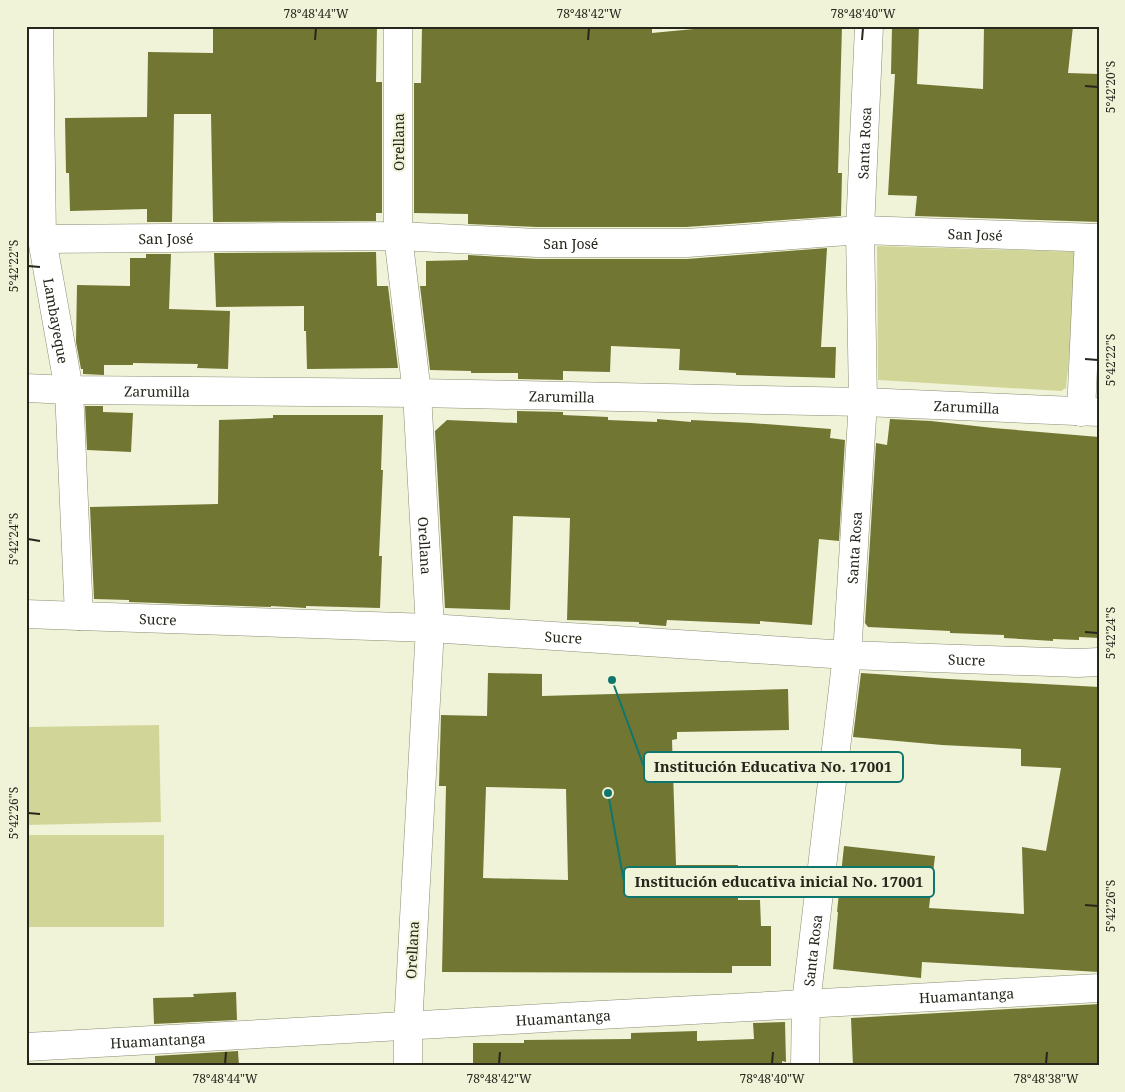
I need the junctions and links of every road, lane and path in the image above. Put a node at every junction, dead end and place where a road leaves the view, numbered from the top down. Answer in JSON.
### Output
{"nodes":[{"id":1,"x":39,"y":26,"type":"edge"},
{"id":2,"x":398,"y":26,"type":"edge"},
{"id":3,"x":869,"y":26,"type":"edge"},
{"id":4,"x":860,"y":230,"type":"junction"},
{"id":5,"x":398,"y":236,"type":"junction"},
{"id":6,"x":1094,"y":238,"type":"edge"},
{"id":7,"x":42,"y":239,"type":"junction"},
{"id":8,"x":26,"y":388,"type":"edge"},
{"id":9,"x":68,"y":390,"type":"junction"},
{"id":10,"x":417,"y":393,"type":"junction"},
{"id":11,"x":863,"y":402,"type":"junction"},
{"id":12,"x":1090,"y":412,"type":"edge"},
{"id":13,"x":26,"y":614,"type":"edge"},
{"id":14,"x":79,"y":616,"type":"junction"},
{"id":15,"x":430,"y":628,"type":"junction"},
{"id":16,"x":847,"y":655,"type":"junction"},
{"id":17,"x":1099,"y":662,"type":"edge"},
{"id":18,"x":1099,"y":988,"type":"edge"},
{"id":19,"x":806,"y":1003,"type":"junction"},
{"id":20,"x":408,"y":1027,"type":"junction"},
{"id":21,"x":26,"y":1047,"type":"edge"},
{"id":22,"x":408,"y":1066,"type":"edge"},
{"id":23,"x":805,"y":1066,"type":"edge"}],
"edges":[{"from":1,"to":7,"type":"street","name":"Lambayeque"},
{"from":2,"to":5,"type":"street","name":"Orellana"},
{"from":3,"to":4,"type":"street","name":"Santa Rosa"},
{"from":4,"to":5,"type":"street","name":"San José"},
{"from":4,"to":6,"type":"street","name":"San José"},
{"from":4,"to":11,"type":"street","name":"Santa Rosa"},
{"from":5,"to":7,"type":"street","name":"San José"},
{"from":5,"to":10,"type":"street","name":"Orellana"},
{"from":6,"to":12,"type":"street"},
{"from":7,"to":9,"type":"street","name":"Lambayeque"},
{"from":8,"to":9,"type":"street","name":"Zarumilla"},
{"from":9,"to":10,"type":"street","name":"Zarumilla"},
{"from":9,"to":14,"type":"street","name":"Lambayeque"},
{"from":10,"to":11,"type":"street","name":"Zarumilla"},
{"from":10,"to":15,"type":"street","name":"Orellana"},
{"from":11,"to":12,"type":"street","name":"Zarumilla"},
{"from":11,"to":16,"type":"street","name":"Santa Rosa"},
{"from":13,"to":14,"type":"street","name":"Sucre"},
{"from":14,"to":15,"type":"street","name":"Sucre"},
{"from":15,"to":16,"type":"street","name":"Sucre"},
{"from":15,"to":20,"type":"street","name":"Orellana"},
{"from":16,"to":17,"type":"street","name":"Sucre"},
{"from":16,"to":19,"type":"street","name":"Santa Rosa"},
{"from":18,"to":19,"type":"street","name":"Huamantanga"},
{"from":19,"to":20,"type":"street","name":"Huamantanga"},
{"from":19,"to":23,"type":"street","name":"Santa Rosa"},
{"from":20,"to":21,"type":"street","name":"Huamantanga"},
{"from":20,"to":22,"type":"street","name":"Orellana"}]}
